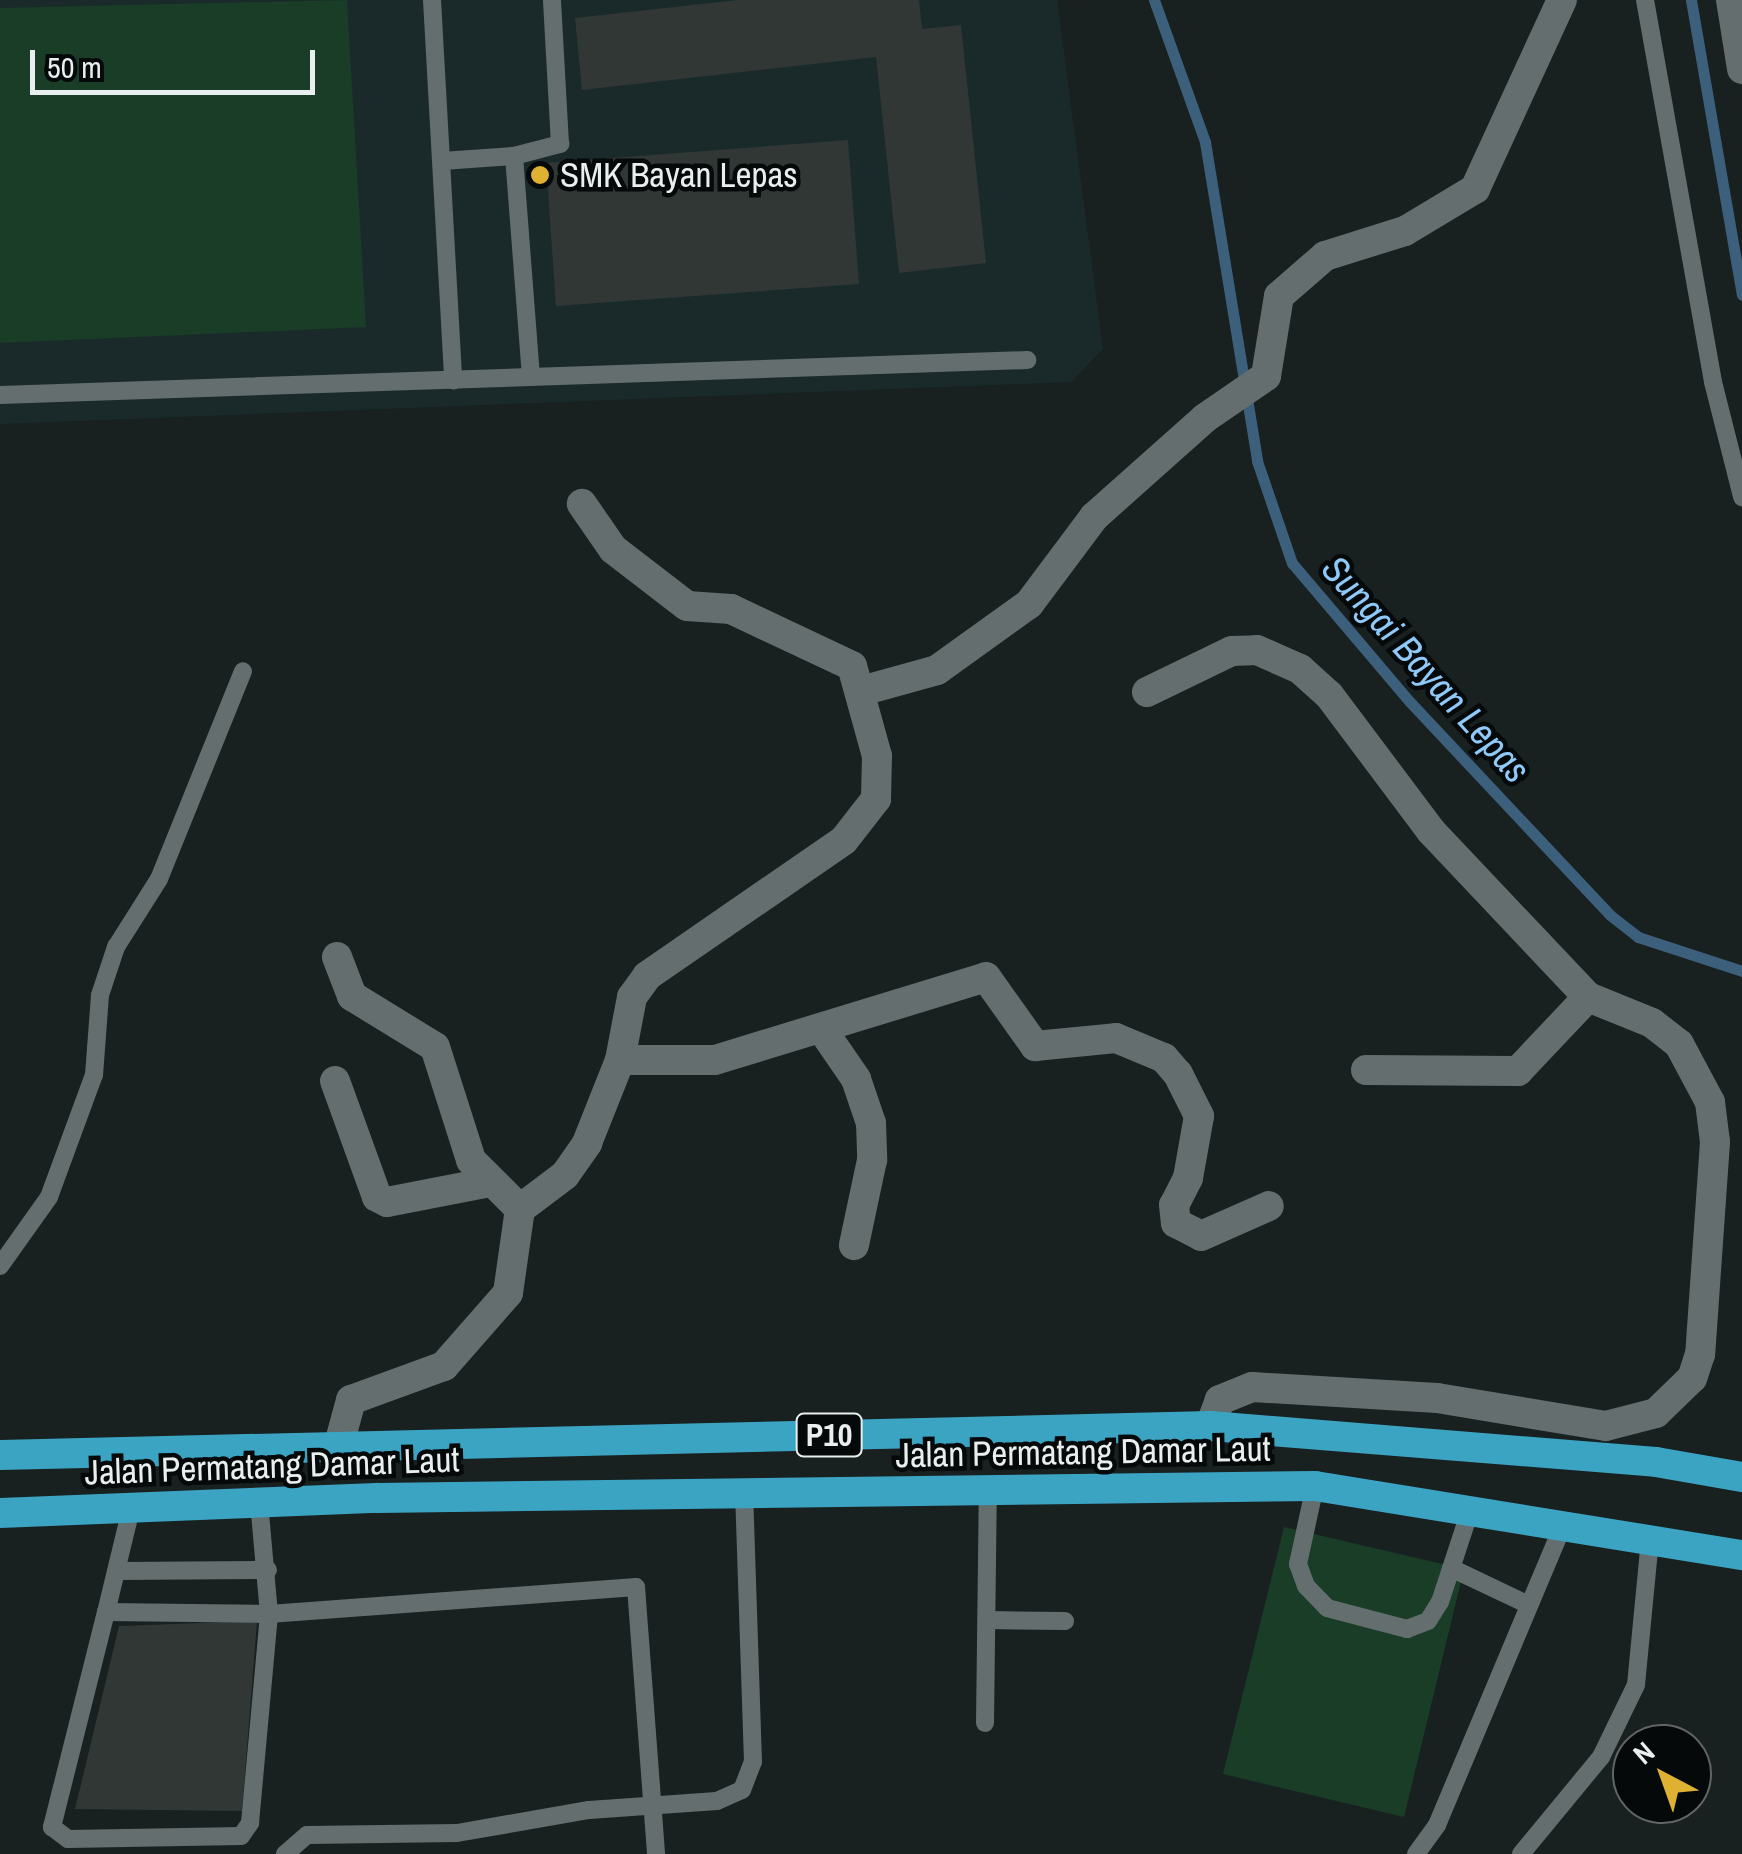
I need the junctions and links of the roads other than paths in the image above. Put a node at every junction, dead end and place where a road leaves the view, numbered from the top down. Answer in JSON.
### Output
{"nodes":[{"id":1,"x":432,"y":0,"type":"edge"},
{"id":2,"x":552,"y":0,"type":"edge"},
{"id":3,"x":1562,"y":0,"type":"edge"},
{"id":4,"x":1645,"y":0,"type":"edge"},
{"id":5,"x":1731,"y":0,"type":"edge"},
{"id":6,"x":1742,"y":69,"type":"edge"},
{"id":7,"x":514,"y":156,"type":"junction"},
{"id":8,"x":442,"y":161,"type":"junction"},
{"id":9,"x":1027,"y":360,"type":"dead end"},
{"id":10,"x":531,"y":377,"type":"junction"},
{"id":11,"x":453,"y":380,"type":"junction"},
{"id":12,"x":0,"y":395,"type":"edge"},
{"id":13,"x":1742,"y":497,"type":"edge"},
{"id":14,"x":582,"y":504,"type":"dead end"},
{"id":15,"x":243,"y":671,"type":"dead end"},
{"id":16,"x":864,"y":690,"type":"junction"},
{"id":17,"x":1147,"y":692,"type":"dead end"},
{"id":18,"x":338,"y":956,"type":"dead end"},
{"id":19,"x":1588,"y":996,"type":"junction"},
{"id":20,"x":821,"y":1028,"type":"junction"},
{"id":21,"x":620,"y":1060,"type":"junction"},
{"id":22,"x":1366,"y":1070,"type":"dead end"},
{"id":23,"x":335,"y":1081,"type":"dead end"},
{"id":24,"x":490,"y":1182,"type":"junction"},
{"id":25,"x":1270,"y":1206,"type":"dead end"},
{"id":26,"x":520,"y":1210,"type":"junction"},
{"id":27,"x":854,"y":1245,"type":"dead end"},
{"id":28,"x":0,"y":1266,"type":"edge"},
{"id":29,"x":1210,"y":1426,"type":"junction"},
{"id":30,"x":338,"y":1448,"type":"junction"},
{"id":31,"x":0,"y":1455,"type":"edge"},
{"id":32,"x":1742,"y":1477,"type":"edge"},
{"id":33,"x":1315,"y":1486,"type":"junction"},
{"id":34,"x":988,"y":1490,"type":"junction"},
{"id":35,"x":744,"y":1494,"type":"junction"},
{"id":36,"x":259,"y":1504,"type":"junction"},
{"id":37,"x":131,"y":1509,"type":"junction"},
{"id":38,"x":1470,"y":1511,"type":"junction"},
{"id":39,"x":0,"y":1513,"type":"edge"},
{"id":40,"x":1562,"y":1527,"type":"junction"},
{"id":41,"x":1663,"y":1542,"type":"junction"},
{"id":42,"x":1742,"y":1555,"type":"edge"},
{"id":43,"x":1451,"y":1568,"type":"junction"},
{"id":44,"x":268,"y":1570,"type":"junction"},
{"id":45,"x":118,"y":1571,"type":"junction"},
{"id":46,"x":1529,"y":1606,"type":"junction"},
{"id":47,"x":106,"y":1612,"type":"junction"},
{"id":48,"x":269,"y":1614,"type":"junction"},
{"id":49,"x":989,"y":1620,"type":"junction"},
{"id":50,"x":1066,"y":1621,"type":"dead end"},
{"id":51,"x":985,"y":1723,"type":"dead end"},
{"id":52,"x":651,"y":1809,"type":"junction"},
{"id":53,"x":285,"y":1854,"type":"edge"},
{"id":54,"x":656,"y":1854,"type":"edge"},
{"id":55,"x":1416,"y":1854,"type":"edge"},
{"id":56,"x":1522,"y":1854,"type":"edge"}],
"edges":[{"from":1,"to":8,"type":"lane"},
{"from":2,"to":7,"type":"lane"},
{"from":3,"to":16,"type":"street"},
{"from":4,"to":13,"type":"lane"},
{"from":5,"to":6,"type":"street"},
{"from":7,"to":8,"type":"lane"},
{"from":7,"to":10,"type":"lane"},
{"from":8,"to":11,"type":"lane"},
{"from":9,"to":10,"type":"lane"},
{"from":10,"to":11,"type":"lane"},
{"from":11,"to":12,"type":"lane"},
{"from":14,"to":16,"type":"street"},
{"from":15,"to":28,"type":"lane"},
{"from":16,"to":21,"type":"street"},
{"from":17,"to":19,"type":"street"},
{"from":18,"to":24,"type":"street"},
{"from":19,"to":22,"type":"street"},
{"from":19,"to":29,"type":"street"},
{"from":20,"to":21,"type":"street"},
{"from":20,"to":25,"type":"street"},
{"from":20,"to":27,"type":"street"},
{"from":21,"to":26,"type":"street"},
{"from":23,"to":24,"type":"street"},
{"from":24,"to":26,"type":"street"},
{"from":26,"to":30,"type":"street"},
{"from":29,"to":30,"type":"highway","name":"Jalan Permatang Damar Laut","number":"P10"},
{"from":29,"to":32,"type":"highway","name":"Jalan Permatang Damar Laut","number":"P10"},
{"from":30,"to":31,"type":"highway","name":"Jalan Permatang Damar Laut","number":"P10"},
{"from":33,"to":34,"type":"highway","name":"Jalan Permatang Damar Laut","number":"P10"},
{"from":33,"to":38,"type":"highway","name":"Jalan Permatang Damar Laut","number":"P10"},
{"from":33,"to":43,"type":"lane"},
{"from":34,"to":35,"type":"highway","name":"Jalan Permatang Damar Laut","number":"P10"},
{"from":34,"to":49,"type":"lane"},
{"from":35,"to":36,"type":"highway","name":"Jalan Permatang Damar Laut","number":"P10"},
{"from":35,"to":52,"type":"lane"},
{"from":36,"to":37,"type":"highway","name":"Jalan Permatang Damar Laut","number":"P10"},
{"from":36,"to":44,"type":"lane"},
{"from":37,"to":39,"type":"highway","name":"Jalan Permatang Damar Laut","number":"P10"},
{"from":37,"to":45,"type":"lane"},
{"from":38,"to":40,"type":"highway","name":"Jalan Permatang Damar Laut","number":"P10"},
{"from":38,"to":43,"type":"lane"},
{"from":40,"to":41,"type":"highway","name":"Jalan Permatang Damar Laut","number":"P10"},
{"from":40,"to":46,"type":"lane"},
{"from":41,"to":42,"type":"highway","name":"Jalan Permatang Damar Laut","number":"P10"},
{"from":41,"to":56,"type":"lane"},
{"from":43,"to":46,"type":"lane"},
{"from":44,"to":45,"type":"lane"},
{"from":44,"to":48,"type":"lane"},
{"from":45,"to":47,"type":"lane"},
{"from":46,"to":55,"type":"lane"},
{"from":47,"to":48,"type":"lane"},
{"from":47,"to":48,"type":"lane"},
{"from":48,"to":52,"type":"lane"},
{"from":49,"to":50,"type":"lane"},
{"from":49,"to":51,"type":"lane"},
{"from":52,"to":53,"type":"lane"},
{"from":52,"to":54,"type":"lane"}]}
